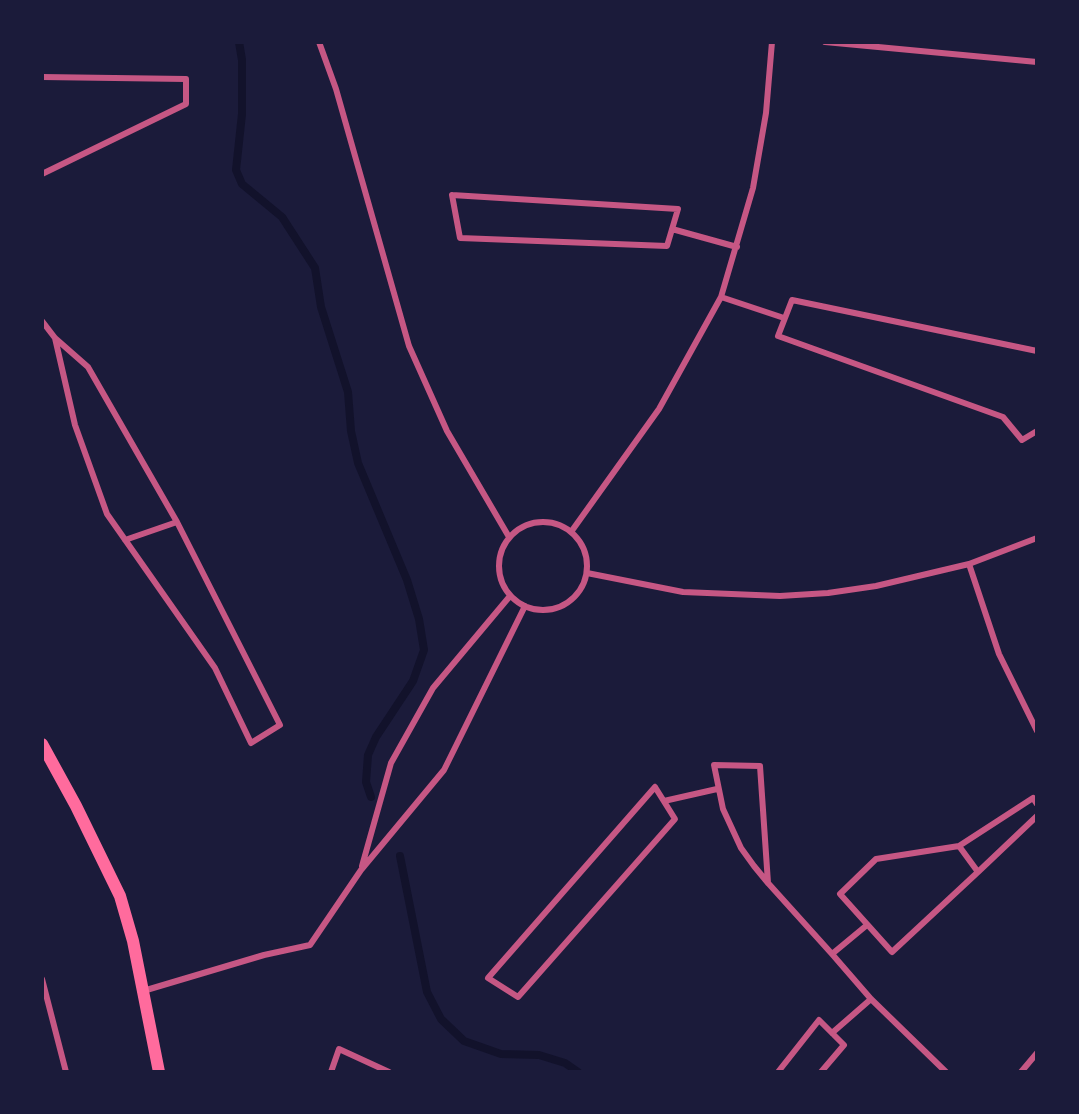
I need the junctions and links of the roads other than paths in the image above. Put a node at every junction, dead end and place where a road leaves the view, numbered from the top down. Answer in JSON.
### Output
{"nodes":[{"id":1,"x":319,"y":42,"type":"edge"},
{"id":2,"x":772,"y":42,"type":"edge"},
{"id":3,"x":825,"y":42,"type":"edge"},
{"id":4,"x":1037,"y":62,"type":"edge"},
{"id":5,"x":42,"y":77,"type":"edge"},
{"id":6,"x":42,"y":174,"type":"edge"},
{"id":7,"x":672,"y":229,"type":"junction"},
{"id":8,"x":737,"y":248,"type":"junction"},
{"id":9,"x":721,"y":297,"type":"junction"},
{"id":10,"x":784,"y":318,"type":"junction"},
{"id":11,"x":42,"y":321,"type":"edge"},
{"id":12,"x":56,"y":338,"type":"junction"},
{"id":13,"x":1037,"y":351,"type":"edge"},
{"id":14,"x":1037,"y":431,"type":"edge"},
{"id":15,"x":177,"y":522,"type":"junction"},
{"id":16,"x":572,"y":532,"type":"junction"},
{"id":17,"x":509,"y":537,"type":"junction"},
{"id":18,"x":1037,"y":538,"type":"edge"},
{"id":19,"x":125,"y":540,"type":"junction"},
{"id":20,"x":969,"y":564,"type":"junction"},
{"id":21,"x":587,"y":573,"type":"junction"},
{"id":22,"x":510,"y":596,"type":"junction"},
{"id":23,"x":525,"y":606,"type":"junction"},
{"id":24,"x":1037,"y":731,"type":"edge"},
{"id":25,"x":42,"y":744,"type":"edge"},
{"id":26,"x":717,"y":789,"type":"junction"},
{"id":27,"x":664,"y":801,"type":"junction"},
{"id":28,"x":1037,"y":804,"type":"edge"},
{"id":29,"x":1037,"y":816,"type":"edge"},
{"id":30,"x":959,"y":846,"type":"junction"},
{"id":31,"x":362,"y":870,"type":"junction"},
{"id":32,"x":978,"y":872,"type":"junction"},
{"id":33,"x":768,"y":882,"type":"junction"},
{"id":34,"x":867,"y":925,"type":"junction"},
{"id":35,"x":832,"y":954,"type":"junction"},
{"id":36,"x":42,"y":979,"type":"edge"},
{"id":37,"x":143,"y":991,"type":"junction"},
{"id":38,"x":871,"y":999,"type":"junction"},
{"id":39,"x":832,"y":1033,"type":"junction"},
{"id":40,"x":1037,"y":1053,"type":"edge"},
{"id":41,"x":66,"y":1072,"type":"edge"},
{"id":42,"x":159,"y":1072,"type":"edge"},
{"id":43,"x":332,"y":1072,"type":"edge"},
{"id":44,"x":389,"y":1072,"type":"edge"},
{"id":45,"x":778,"y":1072,"type":"edge"},
{"id":46,"x":822,"y":1072,"type":"edge"},
{"id":47,"x":946,"y":1072,"type":"edge"},
{"id":48,"x":1021,"y":1072,"type":"edge"}],
"edges":[{"from":1,"to":17,"type":"street"},
{"from":2,"to":8,"type":"street"},
{"from":3,"to":4,"type":"street"},
{"from":5,"to":6,"type":"street"},
{"from":7,"to":7,"type":"street"},
{"from":7,"to":8,"type":"street"},
{"from":8,"to":9,"type":"street"},
{"from":9,"to":10,"type":"street"},
{"from":9,"to":16,"type":"street"},
{"from":10,"to":13,"type":"street"},
{"from":10,"to":14,"type":"street"},
{"from":11,"to":12,"type":"street"},
{"from":12,"to":15,"type":"street"},
{"from":12,"to":19,"type":"street"},
{"from":15,"to":19,"type":"street"},
{"from":15,"to":19,"type":"street"},
{"from":16,"to":17,"type":"street"},
{"from":16,"to":21,"type":"street"},
{"from":17,"to":22,"type":"street"},
{"from":18,"to":20,"type":"street"},
{"from":20,"to":21,"type":"street"},
{"from":20,"to":24,"type":"street"},
{"from":21,"to":23,"type":"street"},
{"from":22,"to":23,"type":"street"},
{"from":22,"to":31,"type":"street"},
{"from":23,"to":31,"type":"street"},
{"from":25,"to":37,"type":"main road"},
{"from":26,"to":27,"type":"street"},
{"from":26,"to":33,"type":"street"},
{"from":26,"to":33,"type":"street"},
{"from":27,"to":27,"type":"street"},
{"from":28,"to":30,"type":"street"},
{"from":29,"to":32,"type":"street"},
{"from":30,"to":32,"type":"street"},
{"from":30,"to":34,"type":"street"},
{"from":31,"to":37,"type":"street"},
{"from":32,"to":34,"type":"street"},
{"from":33,"to":35,"type":"street"},
{"from":34,"to":35,"type":"street"},
{"from":35,"to":38,"type":"street"},
{"from":36,"to":41,"type":"street"},
{"from":37,"to":42,"type":"main road"},
{"from":38,"to":39,"type":"street"},
{"from":38,"to":47,"type":"street"},
{"from":39,"to":45,"type":"street"},
{"from":39,"to":46,"type":"street"},
{"from":40,"to":48,"type":"street"},
{"from":43,"to":44,"type":"street"}]}
